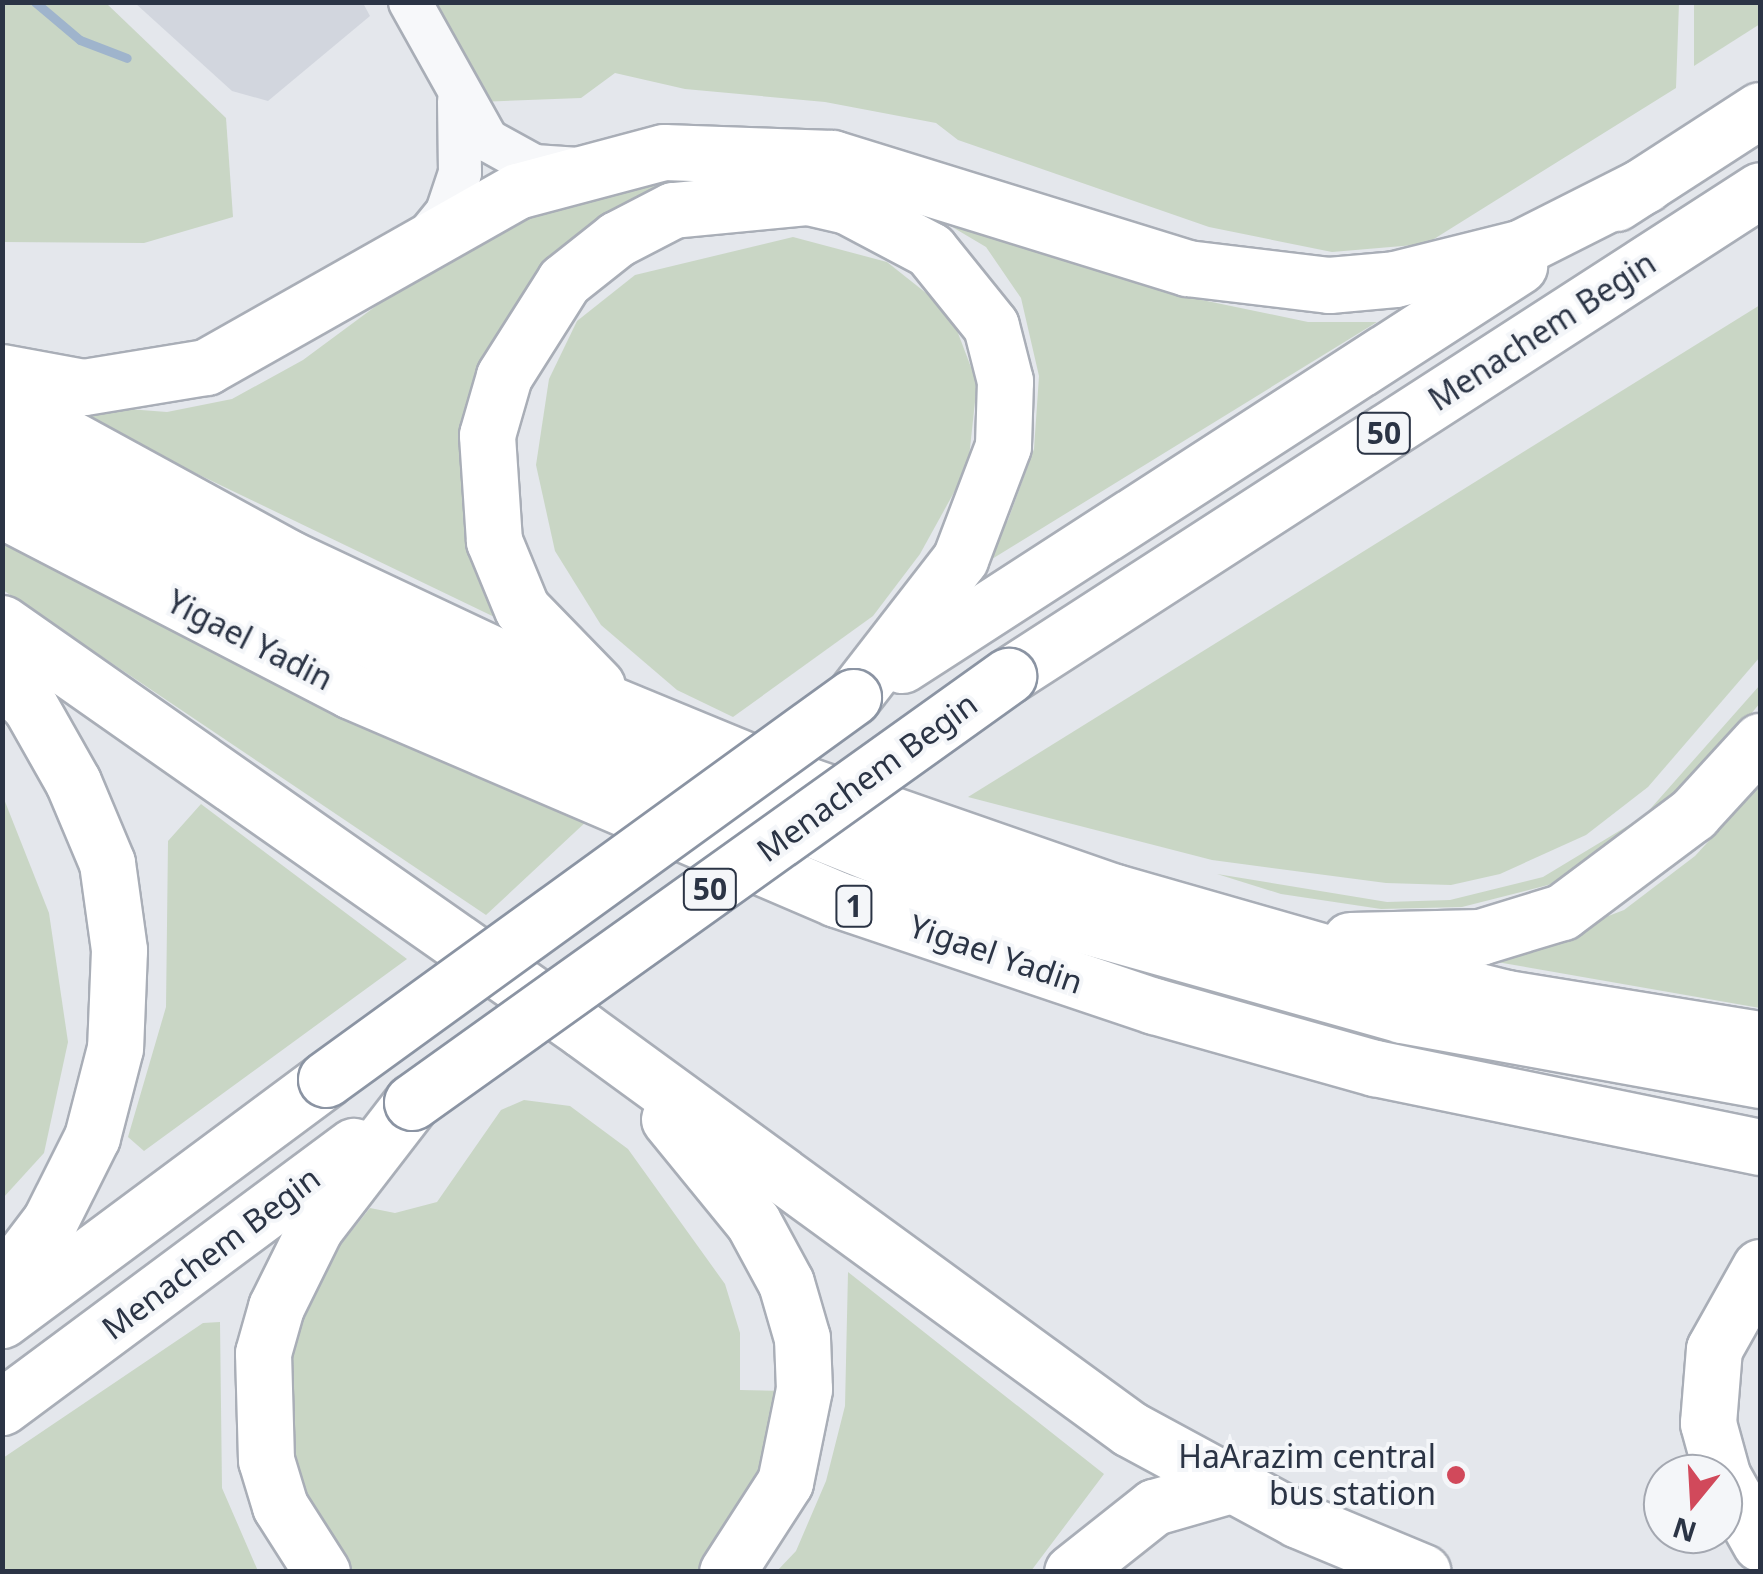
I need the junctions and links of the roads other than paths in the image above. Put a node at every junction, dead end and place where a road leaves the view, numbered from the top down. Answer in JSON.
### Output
{"nodes":[{"id":1,"x":410,"y":2,"type":"edge"},
{"id":2,"x":459,"y":100,"type":"junction"},
{"id":3,"x":1760,"y":110,"type":"edge"},
{"id":4,"x":580,"y":169,"type":"junction"},
{"id":5,"x":1645,"y":185,"type":"junction"},
{"id":6,"x":1760,"y":190,"type":"edge"},
{"id":7,"x":426,"y":238,"type":"junction"},
{"id":8,"x":2,"y":372,"type":"edge"},
{"id":9,"x":2,"y":402,"type":"edge"},
{"id":10,"x":2,"y":450,"type":"edge"},
{"id":11,"x":2,"y":510,"type":"edge"},
{"id":12,"x":2,"y":623,"type":"edge"},
{"id":13,"x":920,"y":639,"type":"junction"},
{"id":14,"x":2,"y":678,"type":"edge"},
{"id":15,"x":649,"y":723,"type":"junction"},
{"id":16,"x":1760,"y":741,"type":"edge"},
{"id":17,"x":1282,"y":941,"type":"junction"},
{"id":18,"x":583,"y":1030,"type":"junction"},
{"id":19,"x":1760,"y":1039,"type":"edge"},
{"id":20,"x":1760,"y":1080,"type":"edge"},
{"id":21,"x":412,"y":1102,"type":"junction"},
{"id":22,"x":1760,"y":1147,"type":"edge"},
{"id":23,"x":1760,"y":1267,"type":"edge"},
{"id":24,"x":2,"y":1284,"type":"edge"},
{"id":25,"x":2,"y":1320,"type":"edge"},
{"id":26,"x":2,"y":1407,"type":"edge"},
{"id":27,"x":1716,"y":1454,"type":"edge"},
{"id":28,"x":1227,"y":1486,"type":"junction"},
{"id":29,"x":1743,"y":1513,"type":"edge"},
{"id":30,"x":1760,"y":1543,"type":"edge"},
{"id":31,"x":322,"y":1572,"type":"edge"},
{"id":32,"x":727,"y":1572,"type":"edge"},
{"id":33,"x":1072,"y":1572,"type":"edge"},
{"id":34,"x":1423,"y":1572,"type":"edge"}],
"edges":[{"from":1,"to":2,"type":"street"},
{"from":2,"to":4,"type":"street"},
{"from":2,"to":7,"type":"street"},
{"from":3,"to":5,"type":"highway","name":"Menachem Begin","number":"50"},
{"from":4,"to":5,"type":"highway"},
{"from":4,"to":7,"type":"highway"},
{"from":5,"to":13,"type":"highway","name":"Menachem Begin","number":"50"},
{"from":6,"to":21,"type":"highway","name":"Menachem Begin","number":"50","bridge":true},
{"from":7,"to":8,"type":"highway"},
{"from":9,"to":15,"type":"highway"},
{"from":10,"to":20,"type":"highway","name":"Yigael Yadin","number":"1"},
{"from":11,"to":22,"type":"highway","name":"Yigael Yadin","number":"1"},
{"from":12,"to":18,"type":"highway"},
{"from":13,"to":15,"type":"highway"},
{"from":13,"to":25,"type":"highway","number":"50","bridge":true},
{"from":14,"to":24,"type":"highway"},
{"from":15,"to":17,"type":"highway"},
{"from":16,"to":17,"type":"highway"},
{"from":17,"to":19,"type":"highway"},
{"from":18,"to":28,"type":"highway"},
{"from":18,"to":32,"type":"highway"},
{"from":21,"to":26,"type":"highway","name":"Menachem Begin","number":"50"},
{"from":21,"to":31,"type":"highway"},
{"from":23,"to":27,"type":"highway"},
{"from":28,"to":33,"type":"highway"},
{"from":28,"to":34,"type":"highway"},
{"from":29,"to":30,"type":"highway"}]}
